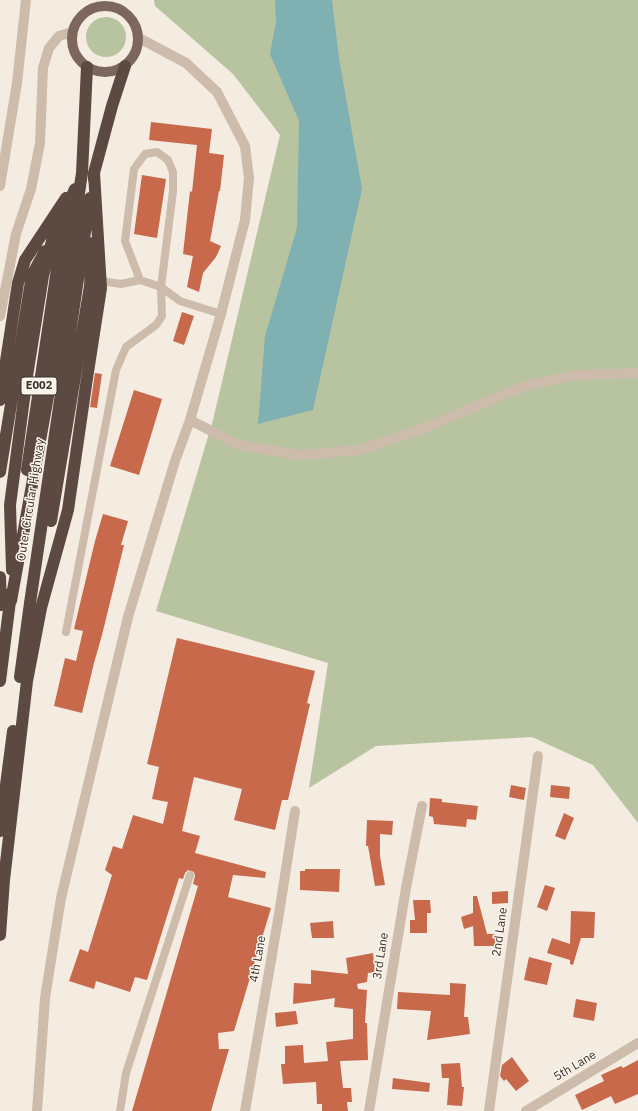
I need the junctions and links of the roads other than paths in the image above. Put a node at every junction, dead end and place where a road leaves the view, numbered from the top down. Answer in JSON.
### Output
{"nodes":[{"id":1,"x":26,"y":0,"type":"edge"},
{"id":2,"x":93,"y":4,"type":"edge"},
{"id":3,"x":124,"y":5,"type":"edge"},
{"id":4,"x":72,"y":32,"type":"junction"},
{"id":5,"x":139,"y":38,"type":"junction"},
{"id":6,"x":125,"y":66,"type":"junction"},
{"id":7,"x":87,"y":67,"type":"junction"},
{"id":8,"x":94,"y":173,"type":"junction"},
{"id":9,"x":82,"y":174,"type":"junction"},
{"id":10,"x":0,"y":186,"type":"edge"},
{"id":11,"x":66,"y":209,"type":"junction"},
{"id":12,"x":54,"y":233,"type":"junction"},
{"id":13,"x":140,"y":280,"type":"junction"},
{"id":14,"x":101,"y":281,"type":"junction"},
{"id":15,"x":161,"y":286,"type":"junction"},
{"id":16,"x":221,"y":314,"type":"junction"},
{"id":17,"x":0,"y":316,"type":"edge"},
{"id":18,"x":638,"y":373,"type":"edge"},
{"id":19,"x":0,"y":400,"type":"edge"},
{"id":20,"x":190,"y":420,"type":"junction"},
{"id":21,"x":0,"y":472,"type":"edge"},
{"id":22,"x":12,"y":571,"type":"junction"},
{"id":23,"x":0,"y":577,"type":"edge"},
{"id":24,"x":3,"y":603,"type":"edge"},
{"id":25,"x":66,"y":632,"type":"dead end"},
{"id":26,"x":0,"y":681,"type":"edge"},
{"id":27,"x":538,"y":756,"type":"dead end"},
{"id":28,"x":422,"y":806,"type":"dead end"},
{"id":29,"x":295,"y":810,"type":"dead end"},
{"id":30,"x":0,"y":831,"type":"edge"},
{"id":31,"x":190,"y":875,"type":"dead end"},
{"id":32,"x":0,"y":935,"type":"edge"},
{"id":33,"x":638,"y":1043,"type":"edge"},
{"id":34,"x":37,"y":1111,"type":"edge"},
{"id":35,"x":120,"y":1111,"type":"edge"},
{"id":36,"x":245,"y":1111,"type":"edge"},
{"id":37,"x":369,"y":1111,"type":"edge"},
{"id":38,"x":489,"y":1111,"type":"edge"},
{"id":39,"x":526,"y":1111,"type":"edge"}],
"edges":[{"from":1,"to":10,"type":"street"},
{"from":2,"to":3,"type":"main road"},
{"from":2,"to":4,"type":"main road"},
{"from":3,"to":5,"type":"main road"},
{"from":4,"to":7,"type":"main road"},
{"from":4,"to":17,"type":"street"},
{"from":5,"to":6,"type":"main road"},
{"from":5,"to":16,"type":"street"},
{"from":6,"to":7,"type":"main road"},
{"from":6,"to":8,"type":"highway"},
{"from":7,"to":9,"type":"highway"},
{"from":8,"to":14,"type":"highway"},
{"from":8,"to":30,"type":"highway","name":"Outer Circular Highway","number":"E002"},
{"from":9,"to":11,"type":"highway","name":"Outer Circular Highway","number":"E002"},
{"from":9,"to":19,"type":"highway"},
{"from":9,"to":24,"type":"highway"},
{"from":11,"to":12,"type":"highway"},
{"from":11,"to":22,"type":"highway","name":"Outer Circular Highway","number":"E002"},
{"from":12,"to":21,"type":"highway"},
{"from":12,"to":22,"type":"highway"},
{"from":13,"to":14,"type":"lane"},
{"from":13,"to":15,"type":"lane"},
{"from":13,"to":15,"type":"lane"},
{"from":14,"to":32,"type":"highway"},
{"from":15,"to":16,"type":"lane"},
{"from":15,"to":25,"type":"lane"},
{"from":16,"to":20,"type":"street"},
{"from":18,"to":20,"type":"street"},
{"from":20,"to":34,"type":"street"},
{"from":22,"to":24,"type":"highway","name":"Outer Circular Highway","number":"E002"},
{"from":23,"to":24,"type":"highway"},
{"from":24,"to":26,"type":"highway","name":"Outer Circular Highway","number":"E002"},
{"from":27,"to":38,"type":"street","name":"2nd Lane"},
{"from":28,"to":37,"type":"street","name":"3rd Lane"},
{"from":29,"to":36,"type":"street","name":"4th Lane"},
{"from":31,"to":35,"type":"lane"},
{"from":33,"to":39,"type":"street","name":"5th Lane"}]}
